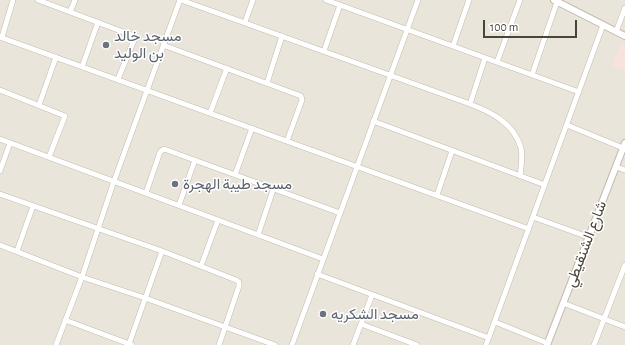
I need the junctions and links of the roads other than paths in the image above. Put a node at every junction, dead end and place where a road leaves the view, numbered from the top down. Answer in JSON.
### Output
{"nodes":[{"id":1,"x":13,"y":0,"type":"edge"},
{"id":2,"x":38,"y":0,"type":"edge"},
{"id":3,"x":75,"y":0,"type":"edge"},
{"id":4,"x":181,"y":0,"type":"edge"},
{"id":5,"x":252,"y":0,"type":"edge"},
{"id":6,"x":326,"y":0,"type":"edge"},
{"id":7,"x":418,"y":0,"type":"edge"},
{"id":8,"x":469,"y":0,"type":"edge"},
{"id":9,"x":520,"y":0,"type":"edge"},
{"id":10,"x":556,"y":1,"type":"edge"},
{"id":11,"x":340,"y":5,"type":"junction"},
{"id":12,"x":625,"y":8,"type":"edge"},
{"id":13,"x":70,"y":12,"type":"junction"},
{"id":14,"x":98,"y":22,"type":"junction"},
{"id":15,"x":245,"y":22,"type":"junction"},
{"id":16,"x":603,"y":25,"type":"junction"},
{"id":17,"x":407,"y":30,"type":"junction"},
{"id":18,"x":616,"y":32,"type":"junction"},
{"id":19,"x":282,"y":36,"type":"junction"},
{"id":20,"x":625,"y":36,"type":"edge"},
{"id":21,"x":1,"y":37,"type":"edge"},
{"id":22,"x":163,"y":45,"type":"junction"},
{"id":23,"x":453,"y":46,"type":"junction"},
{"id":24,"x":324,"y":51,"type":"junction"},
{"id":25,"x":56,"y":57,"type":"junction"},
{"id":26,"x":486,"y":58,"type":"junction"},
{"id":27,"x":497,"y":62,"type":"junction"},
{"id":28,"x":82,"y":67,"type":"junction"},
{"id":29,"x":227,"y":68,"type":"junction"},
{"id":30,"x":390,"y":75,"type":"junction"},
{"id":31,"x":532,"y":75,"type":"junction"},
{"id":32,"x":118,"y":79,"type":"junction"},
{"id":33,"x":266,"y":83,"type":"junction"},
{"id":34,"x":0,"y":90,"type":"edge"},
{"id":35,"x":148,"y":90,"type":"junction"},
{"id":36,"x":579,"y":92,"type":"junction"},
{"id":37,"x":470,"y":104,"type":"junction"},
{"id":38,"x":39,"y":105,"type":"junction"},
{"id":39,"x":210,"y":113,"type":"junction"},
{"id":40,"x":373,"y":121,"type":"junction"},
{"id":41,"x":567,"y":125,"type":"junction"},
{"id":42,"x":252,"y":128,"type":"junction"},
{"id":43,"x":0,"y":139,"type":"edge"},
{"id":44,"x":287,"y":141,"type":"junction"},
{"id":45,"x":10,"y":143,"type":"junction"},
{"id":46,"x":624,"y":146,"type":"edge"},
{"id":47,"x":452,"y":151,"type":"junction"},
{"id":48,"x":49,"y":157,"type":"junction"},
{"id":49,"x":195,"y":160,"type":"junction"},
{"id":50,"x":357,"y":166,"type":"junction"},
{"id":51,"x":616,"y":167,"type":"junction"},
{"id":52,"x":625,"y":170,"type":"edge"},
{"id":53,"x":0,"y":171,"type":"edge"},
{"id":54,"x":235,"y":175,"type":"junction"},
{"id":55,"x":520,"y":176,"type":"junction"},
{"id":56,"x":114,"y":181,"type":"junction"},
{"id":57,"x":545,"y":185,"type":"junction"},
{"id":58,"x":274,"y":190,"type":"junction"},
{"id":59,"x":146,"y":193,"type":"junction"},
{"id":60,"x":0,"y":194,"type":"edge"},
{"id":61,"x":437,"y":195,"type":"junction"},
{"id":62,"x":179,"y":205,"type":"junction"},
{"id":63,"x":33,"y":206,"type":"junction"},
{"id":64,"x":340,"y":213,"type":"junction"},
{"id":65,"x":533,"y":216,"type":"junction"},
{"id":66,"x":218,"y":220,"type":"junction"},
{"id":67,"x":99,"y":229,"type":"junction"},
{"id":68,"x":529,"y":229,"type":"junction"},
{"id":69,"x":258,"y":235,"type":"junction"},
{"id":70,"x":588,"y":237,"type":"junction"},
{"id":71,"x":0,"y":245,"type":"edge"},
{"id":72,"x":162,"y":251,"type":"junction"},
{"id":73,"x":17,"y":252,"type":"junction"},
{"id":74,"x":323,"y":259,"type":"junction"},
{"id":75,"x":625,"y":265,"type":"edge"},
{"id":76,"x":201,"y":266,"type":"junction"},
{"id":77,"x":624,"y":273,"type":"edge"},
{"id":78,"x":318,"y":274,"type":"junction"},
{"id":79,"x":82,"y":277,"type":"junction"},
{"id":80,"x":372,"y":295,"type":"junction"},
{"id":81,"x":145,"y":298,"type":"junction"},
{"id":82,"x":563,"y":303,"type":"junction"},
{"id":83,"x":604,"y":319,"type":"junction"},
{"id":84,"x":65,"y":320,"type":"junction"},
{"id":85,"x":495,"y":322,"type":"junction"},
{"id":86,"x":361,"y":324,"type":"junction"},
{"id":87,"x":225,"y":327,"type":"junction"},
{"id":88,"x":625,"y":327,"type":"edge"},
{"id":89,"x":489,"y":338,"type":"junction"},
{"id":90,"x":130,"y":344,"type":"edge"},
{"id":91,"x":547,"y":344,"type":"edge"},
{"id":92,"x":56,"y":345,"type":"edge"},
{"id":93,"x":219,"y":345,"type":"edge"},
{"id":94,"x":275,"y":345,"type":"edge"},
{"id":95,"x":292,"y":345,"type":"edge"},
{"id":96,"x":353,"y":345,"type":"edge"},
{"id":97,"x":418,"y":345,"type":"edge"},
{"id":98,"x":486,"y":345,"type":"edge"},
{"id":99,"x":594,"y":345,"type":"edge"}],
"edges":[{"from":1,"to":21,"type":"street"},
{"from":2,"to":13,"type":"street"},
{"from":3,"to":13,"type":"street"},
{"from":4,"to":15,"type":"street"},
{"from":4,"to":22,"type":"street"},
{"from":5,"to":15,"type":"street"},
{"from":6,"to":11,"type":"street"},
{"from":7,"to":17,"type":"street"},
{"from":8,"to":23,"type":"street"},
{"from":9,"to":27,"type":"street"},
{"from":10,"to":16,"type":"street"},
{"from":10,"to":31,"type":"street"},
{"from":11,"to":17,"type":"street"},
{"from":11,"to":24,"type":"street"},
{"from":12,"to":18,"type":"street"},
{"from":13,"to":14,"type":"street"},
{"from":14,"to":28,"type":"street"},
{"from":14,"to":32,"type":"street"},
{"from":15,"to":19,"type":"street"},
{"from":16,"to":18,"type":"street"},
{"from":16,"to":36,"type":"street"},
{"from":17,"to":23,"type":"street"},
{"from":17,"to":30,"type":"street"},
{"from":18,"to":20,"type":"street"},
{"from":19,"to":24,"type":"street"},
{"from":19,"to":33,"type":"street"},
{"from":21,"to":25,"type":"street"},
{"from":22,"to":29,"type":"street"},
{"from":22,"to":35,"type":"street"},
{"from":23,"to":26,"type":"street"},
{"from":24,"to":30,"type":"street"},
{"from":25,"to":28,"type":"street"},
{"from":25,"to":38,"type":"street"},
{"from":26,"to":27,"type":"street"},
{"from":26,"to":37,"type":"street"},
{"from":27,"to":31,"type":"street"},
{"from":28,"to":32,"type":"street"},
{"from":29,"to":33,"type":"street"},
{"from":29,"to":39,"type":"street"},
{"from":30,"to":37,"type":"street"},
{"from":30,"to":40,"type":"street"},
{"from":31,"to":36,"type":"street"},
{"from":32,"to":35,"type":"street"},
{"from":33,"to":44,"type":"street"},
{"from":34,"to":38,"type":"street"},
{"from":35,"to":39,"type":"street"},
{"from":35,"to":56,"type":"street"},
{"from":36,"to":41,"type":"street"},
{"from":37,"to":55,"type":"street"},
{"from":38,"to":48,"type":"street"},
{"from":39,"to":42,"type":"street"},
{"from":40,"to":47,"type":"street"},
{"from":40,"to":50,"type":"street"},
{"from":41,"to":46,"type":"street"},
{"from":41,"to":57,"type":"street"},
{"from":42,"to":44,"type":"street"},
{"from":42,"to":54,"type":"street"},
{"from":43,"to":45,"type":"street"},
{"from":44,"to":50,"type":"street"},
{"from":45,"to":48,"type":"street"},
{"from":45,"to":53,"type":"street"},
{"from":46,"to":51,"type":"street","name":"شارع الشنقيطي"},
{"from":47,"to":55,"type":"street"},
{"from":47,"to":61,"type":"street"},
{"from":48,"to":56,"type":"street"},
{"from":49,"to":54,"type":"street"},
{"from":49,"to":59,"type":"street"},
{"from":49,"to":62,"type":"street"},
{"from":50,"to":61,"type":"street"},
{"from":50,"to":64,"type":"street"},
{"from":51,"to":52,"type":"street"},
{"from":51,"to":70,"type":"street","name":"شارع الشنقيطي"},
{"from":54,"to":58,"type":"street"},
{"from":55,"to":57,"type":"street"},
{"from":56,"to":59,"type":"street"},
{"from":56,"to":67,"type":"street"},
{"from":57,"to":65,"type":"street"},
{"from":58,"to":64,"type":"street"},
{"from":58,"to":69,"type":"street"},
{"from":59,"to":62,"type":"street"},
{"from":60,"to":63,"type":"street"},
{"from":61,"to":68,"type":"street"},
{"from":62,"to":66,"type":"street"},
{"from":63,"to":67,"type":"street"},
{"from":63,"to":73,"type":"street"},
{"from":64,"to":74,"type":"street"},
{"from":65,"to":68,"type":"street"},
{"from":65,"to":70,"type":"street"},
{"from":66,"to":69,"type":"street"},
{"from":66,"to":76,"type":"street"},
{"from":67,"to":72,"type":"street"},
{"from":67,"to":79,"type":"street"},
{"from":68,"to":85,"type":"street"},
{"from":69,"to":74,"type":"street"},
{"from":70,"to":82,"type":"street","name":"شارع الشنقيطي"},
{"from":71,"to":73,"type":"street"},
{"from":72,"to":76,"type":"street"},
{"from":72,"to":81,"type":"street"},
{"from":73,"to":79,"type":"street"},
{"from":74,"to":78,"type":"street"},
{"from":75,"to":77,"type":"street"},
{"from":76,"to":87,"type":"street"},
{"from":77,"to":83,"type":"street"},
{"from":78,"to":80,"type":"street"},
{"from":78,"to":95,"type":"street"},
{"from":79,"to":81,"type":"street"},
{"from":79,"to":84,"type":"street"},
{"from":80,"to":86,"type":"street"},
{"from":80,"to":89,"type":"street"},
{"from":81,"to":87,"type":"street"},
{"from":81,"to":90,"type":"street"},
{"from":82,"to":83,"type":"street"},
{"from":82,"to":91,"type":"street","name":"شارع الشنقيطي"},
{"from":83,"to":88,"type":"street"},
{"from":83,"to":99,"type":"street"},
{"from":84,"to":90,"type":"street"},
{"from":84,"to":92,"type":"street"},
{"from":85,"to":89,"type":"street"},
{"from":85,"to":91,"type":"street"},
{"from":86,"to":96,"type":"street"},
{"from":86,"to":97,"type":"street"},
{"from":87,"to":93,"type":"street"},
{"from":87,"to":94,"type":"street"},
{"from":89,"to":98,"type":"street"}]}
